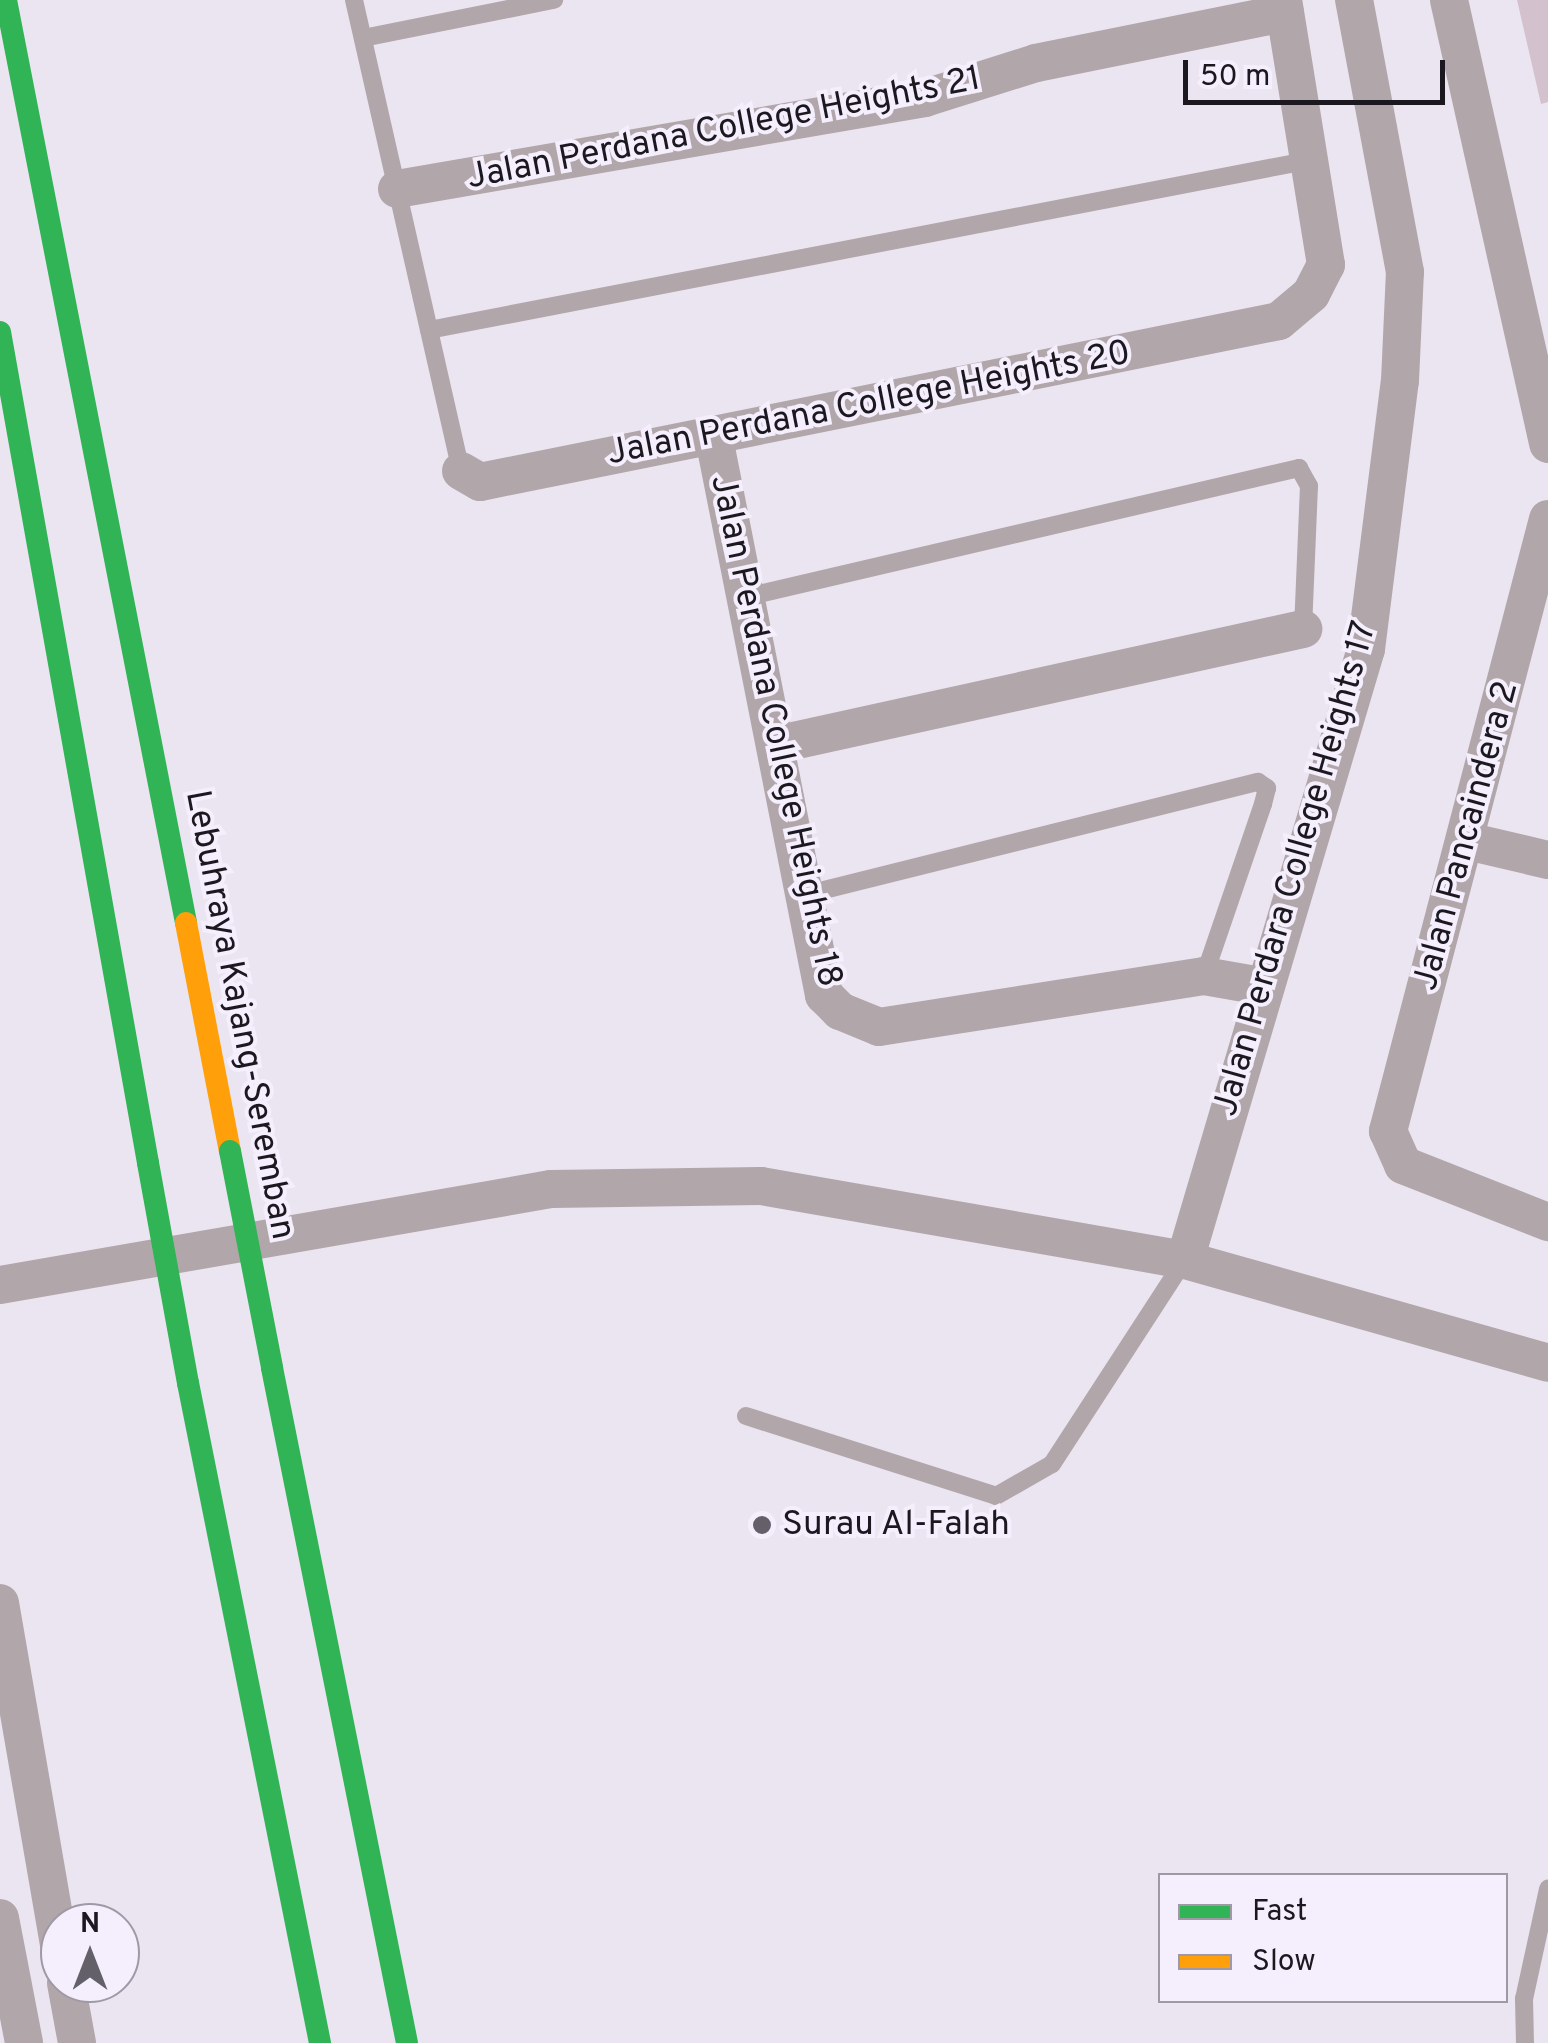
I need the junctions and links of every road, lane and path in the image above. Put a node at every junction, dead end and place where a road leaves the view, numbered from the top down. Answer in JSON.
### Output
{"nodes":[{"id":1,"x":6,"y":0,"type":"edge"},
{"id":2,"x":354,"y":0,"type":"edge"},
{"id":3,"x":554,"y":0,"type":"edge"},
{"id":4,"x":1354,"y":0,"type":"edge"},
{"id":5,"x":1449,"y":0,"type":"edge"},
{"id":6,"x":1284,"y":6,"type":"edge"},
{"id":7,"x":363,"y":38,"type":"junction"},
{"id":8,"x":1311,"y":160,"type":"junction"},
{"id":9,"x":397,"y":189,"type":"junction"},
{"id":10,"x":429,"y":330,"type":"junction"},
{"id":11,"x":0,"y":332,"type":"edge"},
{"id":12,"x":714,"y":438,"type":"junction"},
{"id":13,"x":1548,"y":444,"type":"edge"},
{"id":14,"x":461,"y":471,"type":"joint"},
{"id":15,"x":1548,"y":520,"type":"edge"},
{"id":16,"x":746,"y":597,"type":"junction"},
{"id":17,"x":1303,"y":628,"type":"joint"},
{"id":18,"x":775,"y":745,"type":"junction"},
{"id":19,"x":1467,"y":841,"type":"junction"},
{"id":20,"x":1548,"y":860,"type":"edge"},
{"id":21,"x":804,"y":895,"type":"junction"},
{"id":22,"x":1204,"y":976,"type":"junction"},
{"id":23,"x":1262,"y":986,"type":"junction"},
{"id":24,"x":1548,"y":1222,"type":"edge"},
{"id":25,"x":1185,"y":1260,"type":"junction"},
{"id":26,"x":0,"y":1285,"type":"edge"},
{"id":27,"x":1548,"y":1364,"type":"edge"},
{"id":28,"x":746,"y":1416,"type":"dead end"},
{"id":29,"x":0,"y":1603,"type":"edge"},
{"id":30,"x":1548,"y":1889,"type":"edge"},
{"id":31,"x":52,"y":1903,"type":"edge"},
{"id":32,"x":1546,"y":1909,"type":"edge"},
{"id":33,"x":0,"y":1918,"type":"edge"},
{"id":34,"x":70,"y":2003,"type":"edge"},
{"id":35,"x":24,"y":2043,"type":"edge"},
{"id":36,"x":77,"y":2043,"type":"edge"},
{"id":37,"x":320,"y":2043,"type":"edge"},
{"id":38,"x":407,"y":2043,"type":"edge"},
{"id":39,"x":1525,"y":2043,"type":"edge"}],
"edges":[{"from":1,"to":38,"type":"highway","name":"Lebuhraya Kajang-Seremban","bridge":true},
{"from":2,"to":7,"type":"lane"},
{"from":3,"to":7,"type":"lane"},
{"from":4,"to":23,"type":"street","name":"Jalan Perdara College Heights 17"},
{"from":5,"to":13,"type":"street"},
{"from":6,"to":8,"type":"street"},
{"from":6,"to":9,"type":"street","name":"Jalan Perdana College Heights 21"},
{"from":7,"to":9,"type":"lane"},
{"from":8,"to":10,"type":"lane"},
{"from":8,"to":12,"type":"street","name":"Jalan Perdana College Heights 20"},
{"from":9,"to":10,"type":"lane"},
{"from":10,"to":14,"type":"lane"},
{"from":11,"to":37,"type":"highway","bridge":true},
{"from":12,"to":14,"type":"street","name":"Jalan Perdana College Heights 20"},
{"from":12,"to":16,"type":"street","name":"Jalan Perdana College Heights 18"},
{"from":15,"to":19,"type":"street","name":"Jalan Pancaindera 2"},
{"from":16,"to":17,"type":"lane"},
{"from":16,"to":18,"type":"street","name":"Jalan Perdana College Heights 18"},
{"from":17,"to":18,"type":"street"},
{"from":18,"to":21,"type":"street","name":"Jalan Perdana College Heights 18"},
{"from":19,"to":20,"type":"street"},
{"from":19,"to":24,"type":"street","name":"Jalan Pancaindera 2"},
{"from":21,"to":22,"type":"street","name":"Jalan Perdana College Heights 18"},
{"from":21,"to":22,"type":"lane"},
{"from":22,"to":23,"type":"street","name":"Jalan Perdana College Heights 18"},
{"from":23,"to":25,"type":"street","name":"Jalan Perdara College Heights 17"},
{"from":25,"to":26,"type":"street"},
{"from":25,"to":27,"type":"street"},
{"from":25,"to":28,"type":"lane"},
{"from":29,"to":31,"type":"street"},
{"from":30,"to":32,"type":"lane"},
{"from":32,"to":39,"type":"lane"},
{"from":33,"to":35,"type":"street"},
{"from":34,"to":36,"type":"street"}]}
